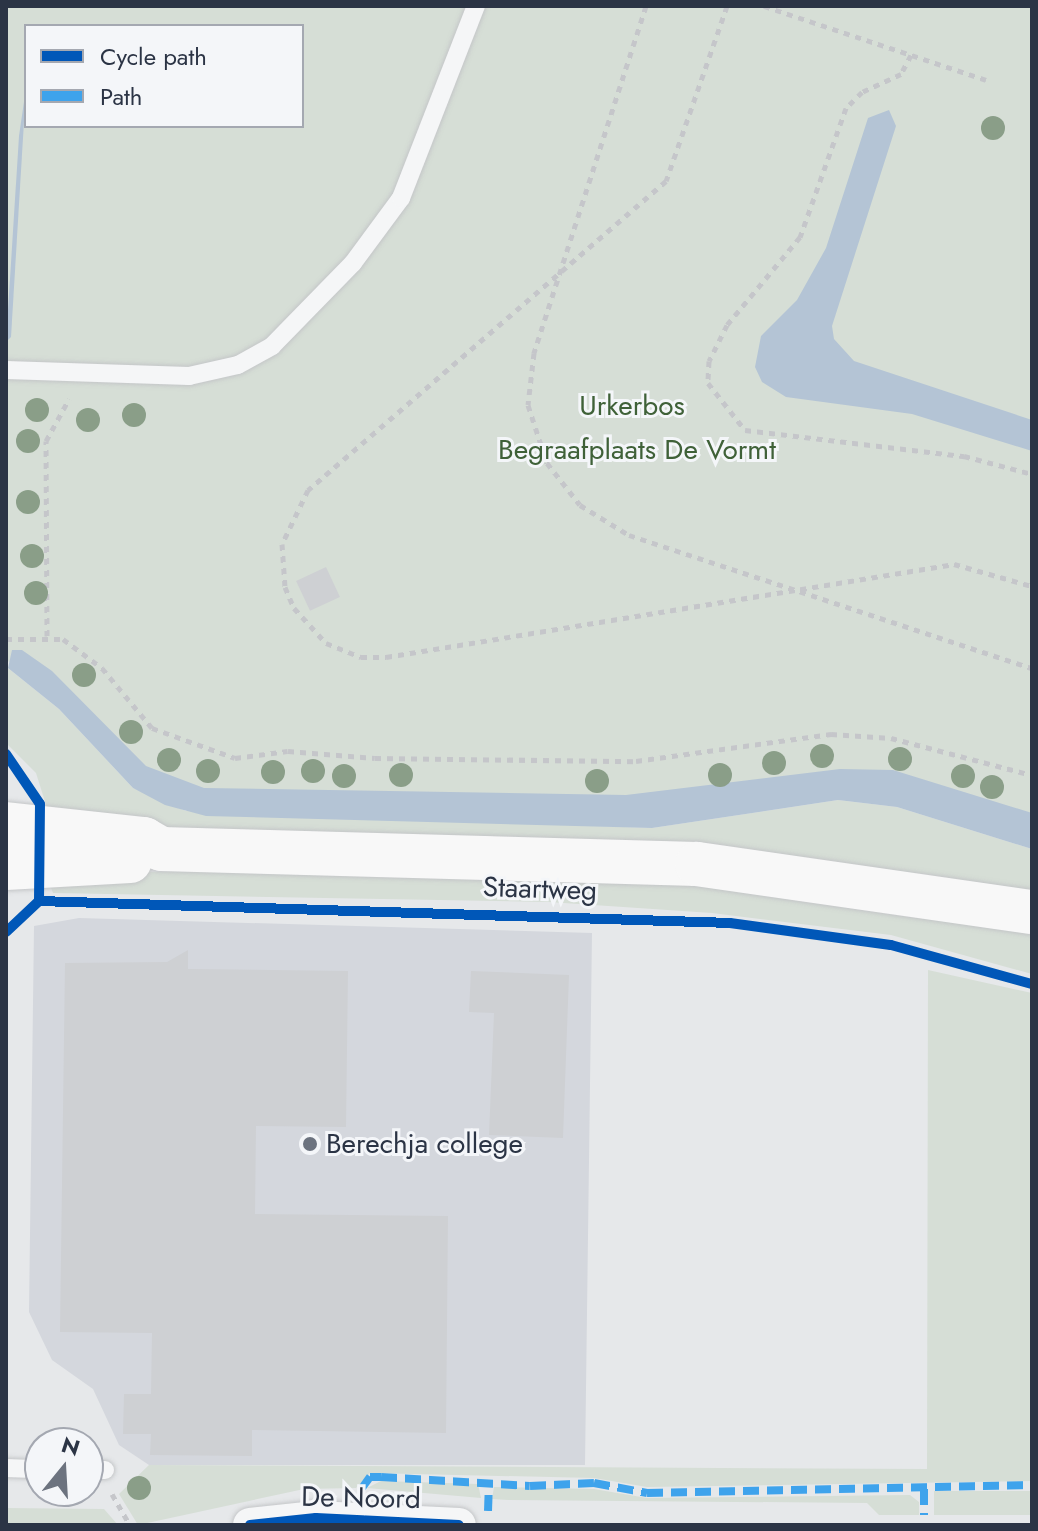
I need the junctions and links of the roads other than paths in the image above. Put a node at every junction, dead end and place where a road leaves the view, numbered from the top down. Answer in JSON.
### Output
{"nodes":[{"id":1,"x":476,"y":6,"type":"edge"},
{"id":2,"x":6,"y":370,"type":"edge"},
{"id":3,"x":6,"y":824,"type":"edge"},
{"id":4,"x":161,"y":849,"type":"junction"},
{"id":5,"x":6,"y":868,"type":"edge"},
{"id":6,"x":1032,"y":912,"type":"edge"},
{"id":7,"x":258,"y":1524,"type":"edge"},
{"id":8,"x":459,"y":1525,"type":"edge"}],
"edges":[{"from":1,"to":2,"type":"lane"},
{"from":3,"to":4,"type":"main road","name":"Staartweg"},
{"from":4,"to":5,"type":"main road","name":"Staartweg"},
{"from":4,"to":6,"type":"main road","name":"Staartweg"},
{"from":7,"to":8,"type":"street","name":"De Noord"}]}
